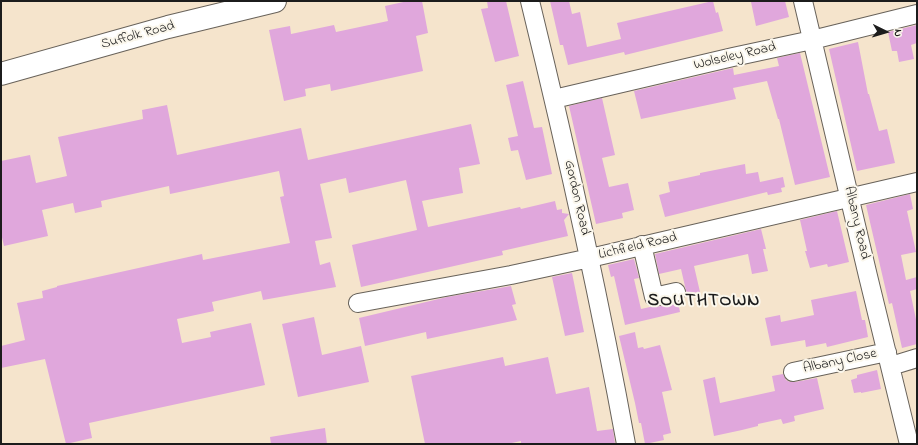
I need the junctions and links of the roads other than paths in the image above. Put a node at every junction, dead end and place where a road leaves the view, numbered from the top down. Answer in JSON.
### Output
{"nodes":[{"id":1,"x":275,"y":1,"type":"edge"},
{"id":2,"x":530,"y":1,"type":"edge"},
{"id":3,"x":803,"y":1,"type":"edge"},
{"id":4,"x":917,"y":14,"type":"edge"},
{"id":5,"x":812,"y":40,"type":"junction"},
{"id":6,"x":1,"y":74,"type":"edge"},
{"id":7,"x":554,"y":100,"type":"junction"},
{"id":8,"x":917,"y":182,"type":"edge"},
{"id":9,"x":850,"y":198,"type":"junction"},
{"id":10,"x":642,"y":245,"type":"junction"},
{"id":11,"x":590,"y":258,"type":"junction"},
{"id":12,"x":676,"y":292,"type":"dead end"},
{"id":13,"x":358,"y":303,"type":"dead end"},
{"id":14,"x":917,"y":358,"type":"edge"},
{"id":15,"x":889,"y":359,"type":"junction"},
{"id":16,"x":793,"y":372,"type":"dead end"},
{"id":17,"x":626,"y":444,"type":"edge"},
{"id":18,"x":909,"y":444,"type":"edge"}],
"edges":[{"from":1,"to":6,"type":"street","name":"Suffolk Road"},
{"from":2,"to":7,"type":"street","name":"Gordon Road"},
{"from":3,"to":5,"type":"street","name":"Albany Road"},
{"from":4,"to":5,"type":"street","name":"Wolseley Road"},
{"from":5,"to":7,"type":"street","name":"Wolseley Road"},
{"from":5,"to":9,"type":"street","name":"Albany Road"},
{"from":7,"to":11,"type":"street","name":"Gordon Road"},
{"from":8,"to":9,"type":"street","name":"Lichfield Road"},
{"from":9,"to":10,"type":"street","name":"Lichfield Road"},
{"from":9,"to":15,"type":"street","name":"Albany Road"},
{"from":10,"to":11,"type":"street","name":"Lichfield Road"},
{"from":10,"to":12,"type":"street"},
{"from":11,"to":13,"type":"street","name":"Lichfield Road"},
{"from":11,"to":17,"type":"street","name":"Gordon Road"},
{"from":14,"to":15,"type":"street","name":"Albany Close"},
{"from":15,"to":16,"type":"street","name":"Albany Close"},
{"from":15,"to":18,"type":"street","name":"Albany Road"}]}
